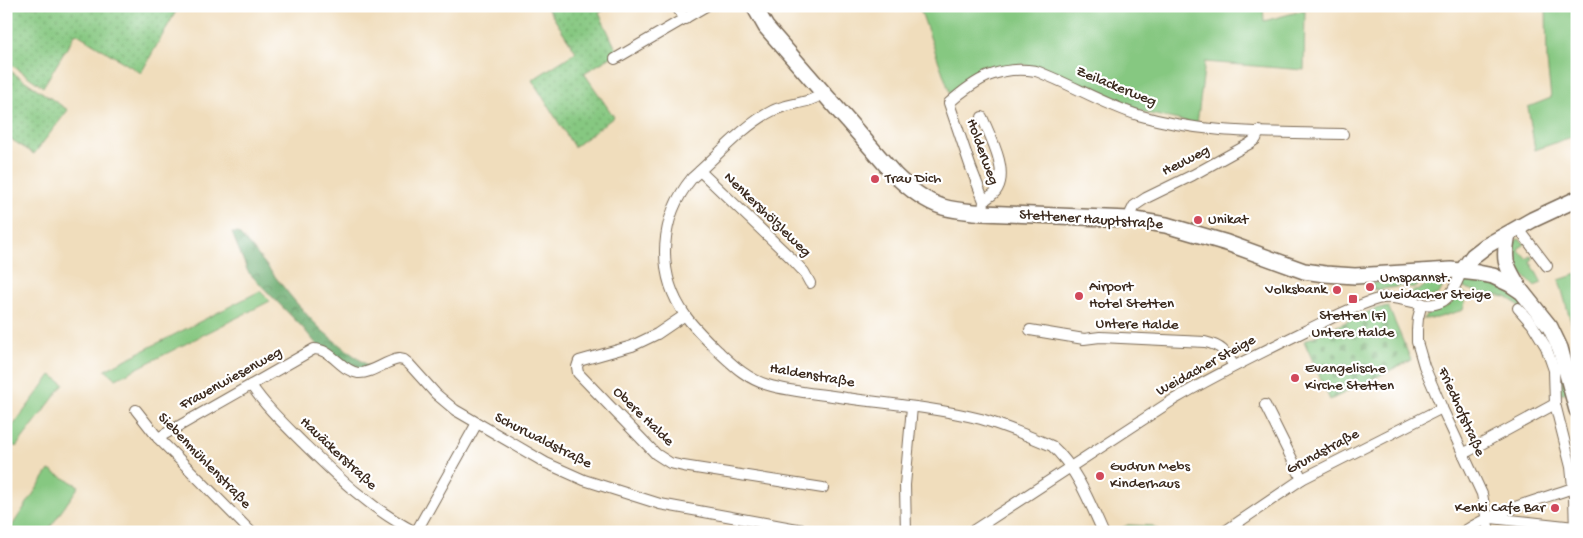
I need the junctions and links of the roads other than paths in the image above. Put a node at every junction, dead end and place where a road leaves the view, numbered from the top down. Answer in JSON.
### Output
{"nodes":[{"id":1,"x":676,"y":6,"type":"edge"},
{"id":2,"x":706,"y":6,"type":"edge"},
{"id":3,"x":754,"y":6,"type":"edge"},
{"id":4,"x":685,"y":19,"type":"junction"},
{"id":5,"x":615,"y":59,"type":"dead end"},
{"id":6,"x":823,"y":93,"type":"junction"},
{"id":7,"x":949,"y":103,"type":"joint"},
{"id":8,"x":982,"y":117,"type":"dead end"},
{"id":9,"x":1259,"y":131,"type":"junction"},
{"id":10,"x":1343,"y":134,"type":"dead end"},
{"id":11,"x":700,"y":171,"type":"junction"},
{"id":12,"x":1577,"y":199,"type":"edge"},
{"id":13,"x":983,"y":207,"type":"junction"},
{"id":14,"x":1130,"y":220,"type":"junction"},
{"id":15,"x":1513,"y":231,"type":"junction"},
{"id":16,"x":1548,"y":266,"type":"dead end"},
{"id":17,"x":1462,"y":271,"type":"junction"},
{"id":18,"x":810,"y":283,"type":"dead end"},
{"id":19,"x":1522,"y":292,"type":"junction"},
{"id":20,"x":1422,"y":303,"type":"junction"},
{"id":21,"x":1518,"y":308,"type":"dead end"},
{"id":22,"x":685,"y":315,"type":"junction"},
{"id":23,"x":1030,"y":330,"type":"dead end"},
{"id":24,"x":318,"y":349,"type":"joint"},
{"id":25,"x":1234,"y":366,"type":"junction"},
{"id":26,"x":1573,"y":376,"type":"edge"},
{"id":27,"x":251,"y":385,"type":"junction"},
{"id":28,"x":1555,"y":404,"type":"junction"},
{"id":29,"x":1265,"y":405,"type":"dead end"},
{"id":30,"x":912,"y":407,"type":"junction"},
{"id":31,"x":1442,"y":408,"type":"junction"},
{"id":32,"x":136,"y":410,"type":"dead end"},
{"id":33,"x":1577,"y":412,"type":"edge"},
{"id":34,"x":1558,"y":417,"type":"junction"},
{"id":35,"x":477,"y":423,"type":"junction"},
{"id":36,"x":158,"y":438,"type":"junction"},
{"id":37,"x":1463,"y":454,"type":"junction"},
{"id":38,"x":1070,"y":467,"type":"junction"},
{"id":39,"x":1302,"y":479,"type":"junction"},
{"id":40,"x":823,"y":488,"type":"dead end"},
{"id":41,"x":1573,"y":488,"type":"junction"},
{"id":42,"x":1488,"y":518,"type":"junction"},
{"id":43,"x":1575,"y":530,"type":"edge"},
{"id":44,"x":251,"y":532,"type":"edge"},
{"id":45,"x":416,"y":532,"type":"edge"},
{"id":46,"x":814,"y":532,"type":"edge"},
{"id":47,"x":906,"y":532,"type":"edge"},
{"id":48,"x":971,"y":532,"type":"edge"},
{"id":49,"x":1103,"y":532,"type":"edge"},
{"id":50,"x":1224,"y":532,"type":"edge"},
{"id":51,"x":1463,"y":532,"type":"edge"},
{"id":52,"x":1489,"y":532,"type":"edge"}],
"edges":[{"from":1,"to":4,"type":"street"},
{"from":2,"to":4,"type":"street"},
{"from":3,"to":6,"type":"street","name":"Stettener Hauptstraße"},
{"from":4,"to":5,"type":"street"},
{"from":6,"to":11,"type":"street","name":"Haldenstraße"},
{"from":6,"to":13,"type":"street","name":"Stettener Hauptstraße"},
{"from":7,"to":9,"type":"street","name":"Zeilackerweg"},
{"from":7,"to":13,"type":"street","name":"Holderweg"},
{"from":8,"to":13,"type":"street"},
{"from":9,"to":10,"type":"street","name":"Zeilackerweg"},
{"from":9,"to":14,"type":"street","name":"Heuweg"},
{"from":11,"to":18,"type":"street","name":"Nenkershölzleweg"},
{"from":11,"to":22,"type":"street","name":"Haldenstraße"},
{"from":12,"to":15,"type":"street"},
{"from":13,"to":14,"type":"street","name":"Stettener Hauptstraße"},
{"from":14,"to":17,"type":"street","name":"Stettener Hauptstraße"},
{"from":15,"to":16,"type":"street"},
{"from":15,"to":17,"type":"street"},
{"from":15,"to":19,"type":"street"},
{"from":17,"to":19,"type":"street","name":"Stettener Hauptstraße"},
{"from":17,"to":20,"type":"street","name":"Weidacher Steige"},
{"from":19,"to":26,"type":"street","name":"Stettener Hauptstraße"},
{"from":20,"to":25,"type":"street","name":"Weidacher Steige"},
{"from":20,"to":31,"type":"street","name":"Friedhofstraße"},
{"from":21,"to":28,"type":"street"},
{"from":22,"to":30,"type":"street","name":"Haldenstraße"},
{"from":22,"to":40,"type":"street","name":"Obere Halde"},
{"from":23,"to":25,"type":"street","name":"Untere Halde"},
{"from":24,"to":27,"type":"street","name":"Frauenwiesenweg"},
{"from":24,"to":35,"type":"street","name":"Schurwaldstraße"},
{"from":25,"to":38,"type":"street","name":"Weidacher Steige"},
{"from":26,"to":33,"type":"street","name":"Stettener Hauptstraße"},
{"from":27,"to":36,"type":"street","name":"Frauenwiesenweg"},
{"from":27,"to":45,"type":"street","name":"Hauäckerstraße"},
{"from":28,"to":34,"type":"street"},
{"from":28,"to":37,"type":"street"},
{"from":29,"to":39,"type":"street"},
{"from":30,"to":38,"type":"street","name":"Haldenstraße"},
{"from":30,"to":47,"type":"street"},
{"from":31,"to":37,"type":"street","name":"Friedhofstraße"},
{"from":31,"to":39,"type":"street","name":"Grundstraße"},
{"from":32,"to":36,"type":"street","name":"Siebenmühlenstraße"},
{"from":33,"to":34,"type":"street"},
{"from":34,"to":41,"type":"street"},
{"from":35,"to":45,"type":"street"},
{"from":35,"to":46,"type":"street","name":"Schurwaldstraße"},
{"from":36,"to":44,"type":"street","name":"Siebenmühlenstraße"},
{"from":37,"to":42,"type":"street","name":"Friedhofstraße"},
{"from":38,"to":48,"type":"street","name":"Weidacher Steige"},
{"from":38,"to":49,"type":"street","name":"Haldenstraße"},
{"from":39,"to":50,"type":"street","name":"Grundstraße"},
{"from":41,"to":42,"type":"street"},
{"from":41,"to":43,"type":"street"},
{"from":42,"to":43,"type":"street"},
{"from":42,"to":51,"type":"street"},
{"from":42,"to":52,"type":"street","name":"Friedhofstraße"}]}
